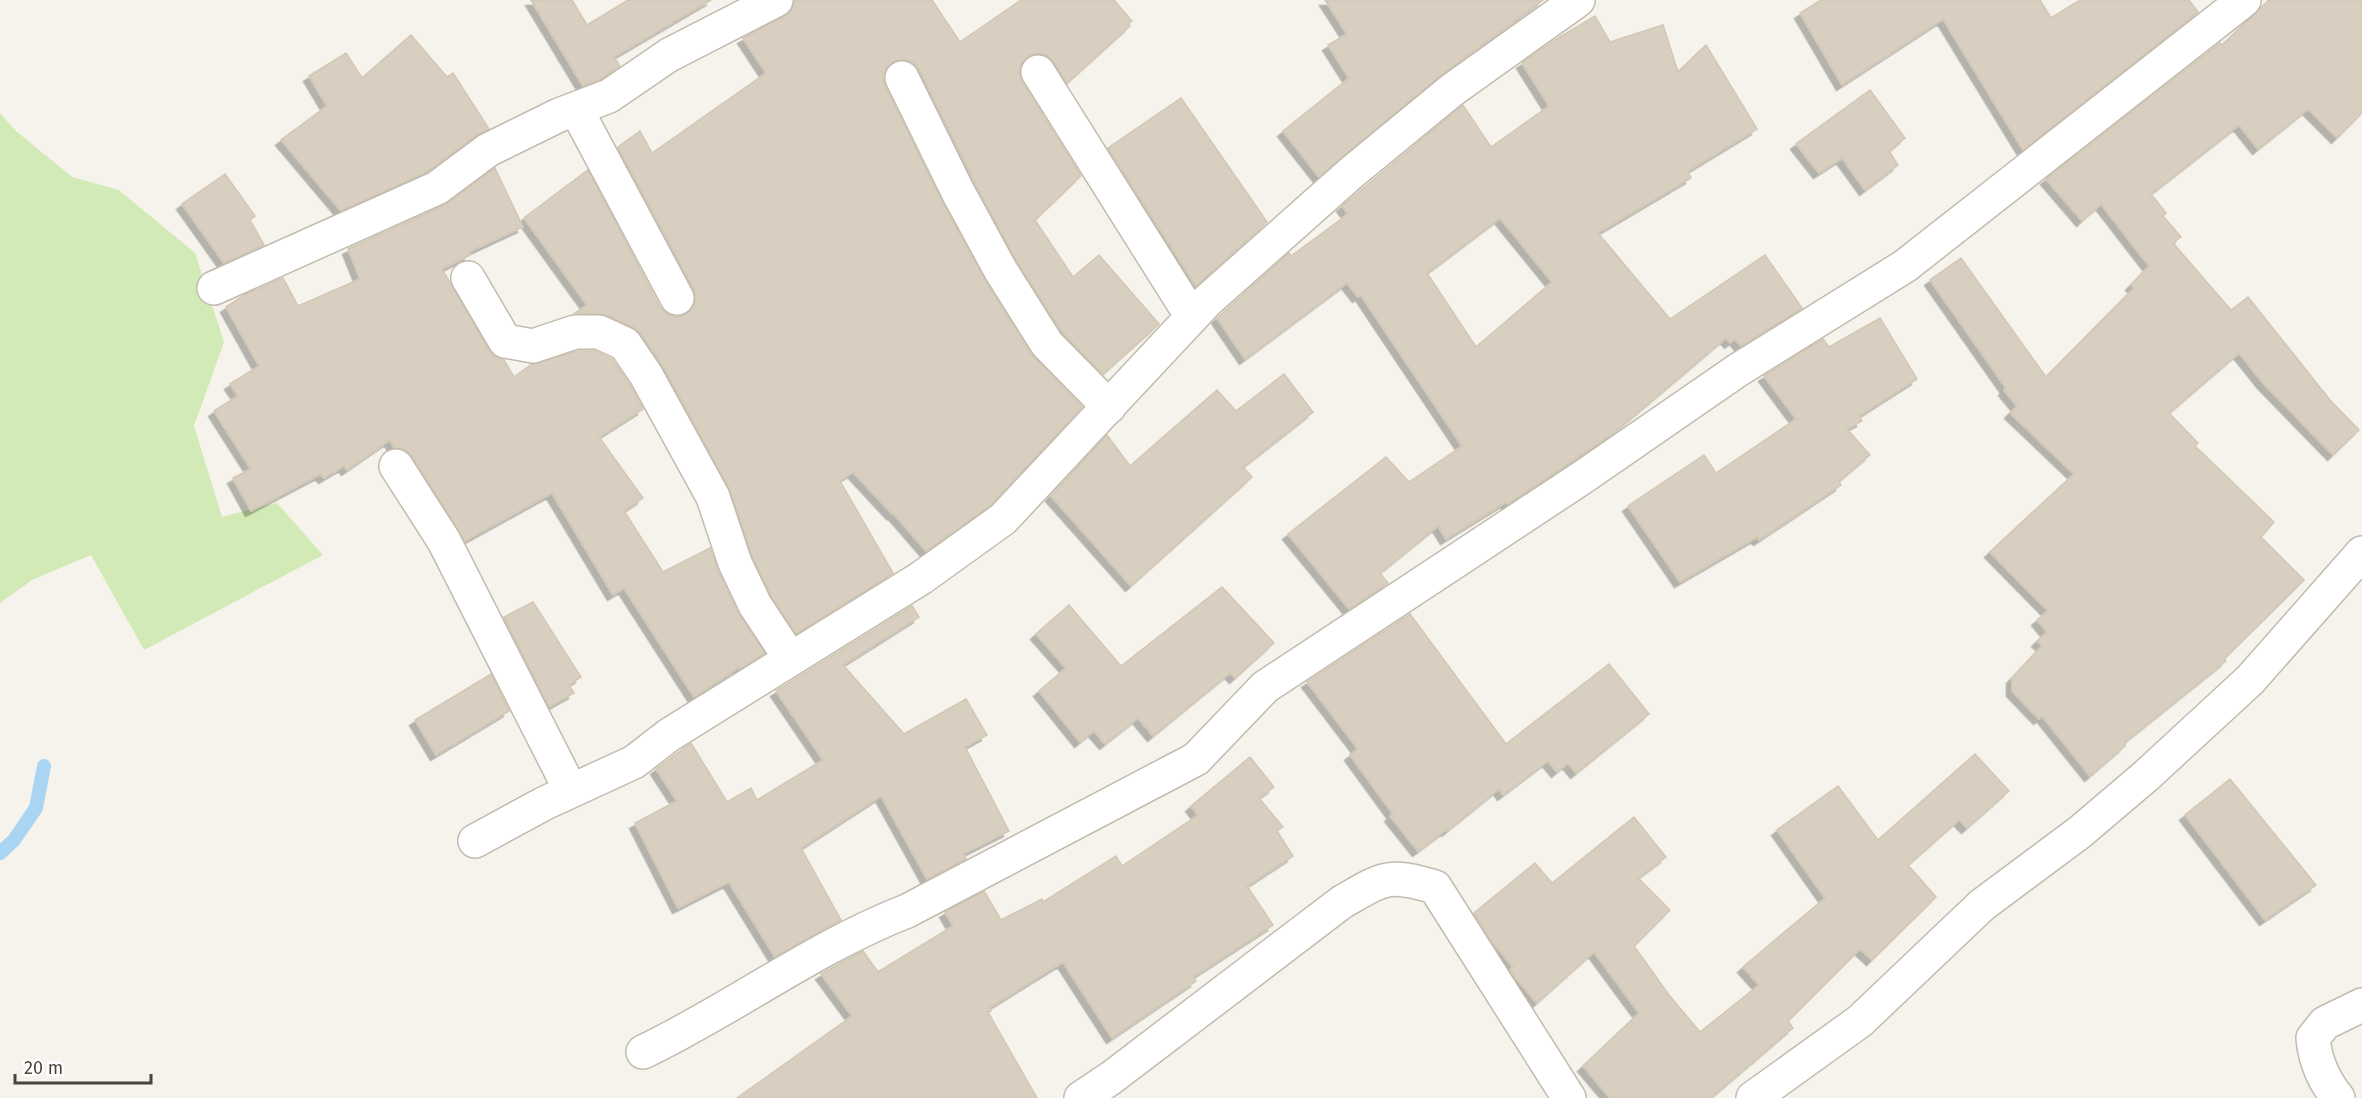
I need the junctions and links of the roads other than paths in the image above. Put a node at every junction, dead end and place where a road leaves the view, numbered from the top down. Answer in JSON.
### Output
{"nodes":[{"id":1,"x":776,"y":0,"type":"edge"},
{"id":2,"x":1578,"y":0,"type":"edge"},
{"id":3,"x":2244,"y":0,"type":"edge"},
{"id":4,"x":1038,"y":72,"type":"dead end"},
{"id":5,"x":902,"y":78,"type":"dead end"},
{"id":6,"x":576,"y":109,"type":"junction"},
{"id":7,"x":468,"y":278,"type":"dead end"},
{"id":8,"x":214,"y":288,"type":"dead end"},
{"id":9,"x":677,"y":298,"type":"dead end"},
{"id":10,"x":1191,"y":317,"type":"junction"},
{"id":11,"x":1108,"y":407,"type":"junction"},
{"id":12,"x":396,"y":465,"type":"dead end"},
{"id":13,"x":2362,"y":553,"type":"edge"},
{"id":14,"x":790,"y":658,"type":"junction"},
{"id":15,"x":571,"y":790,"type":"junction"},
{"id":16,"x":476,"y":841,"type":"dead end"},
{"id":17,"x":2362,"y":1005,"type":"edge"},
{"id":18,"x":643,"y":1052,"type":"dead end"},
{"id":19,"x":1081,"y":1098,"type":"edge"},
{"id":20,"x":1569,"y":1098,"type":"edge"},
{"id":21,"x":1753,"y":1098,"type":"edge"},
{"id":22,"x":2338,"y":1098,"type":"edge"}],
"edges":[{"from":1,"to":6,"type":"street"},
{"from":2,"to":10,"type":"street"},
{"from":3,"to":18,"type":"street"},
{"from":4,"to":10,"type":"street"},
{"from":5,"to":11,"type":"street"},
{"from":6,"to":8,"type":"street"},
{"from":6,"to":9,"type":"street"},
{"from":7,"to":14,"type":"street"},
{"from":10,"to":11,"type":"street"},
{"from":11,"to":14,"type":"street"},
{"from":12,"to":15,"type":"street"},
{"from":13,"to":21,"type":"street"},
{"from":14,"to":15,"type":"street"},
{"from":15,"to":16,"type":"street"},
{"from":17,"to":22,"type":"street"},
{"from":19,"to":20,"type":"street"}]}
